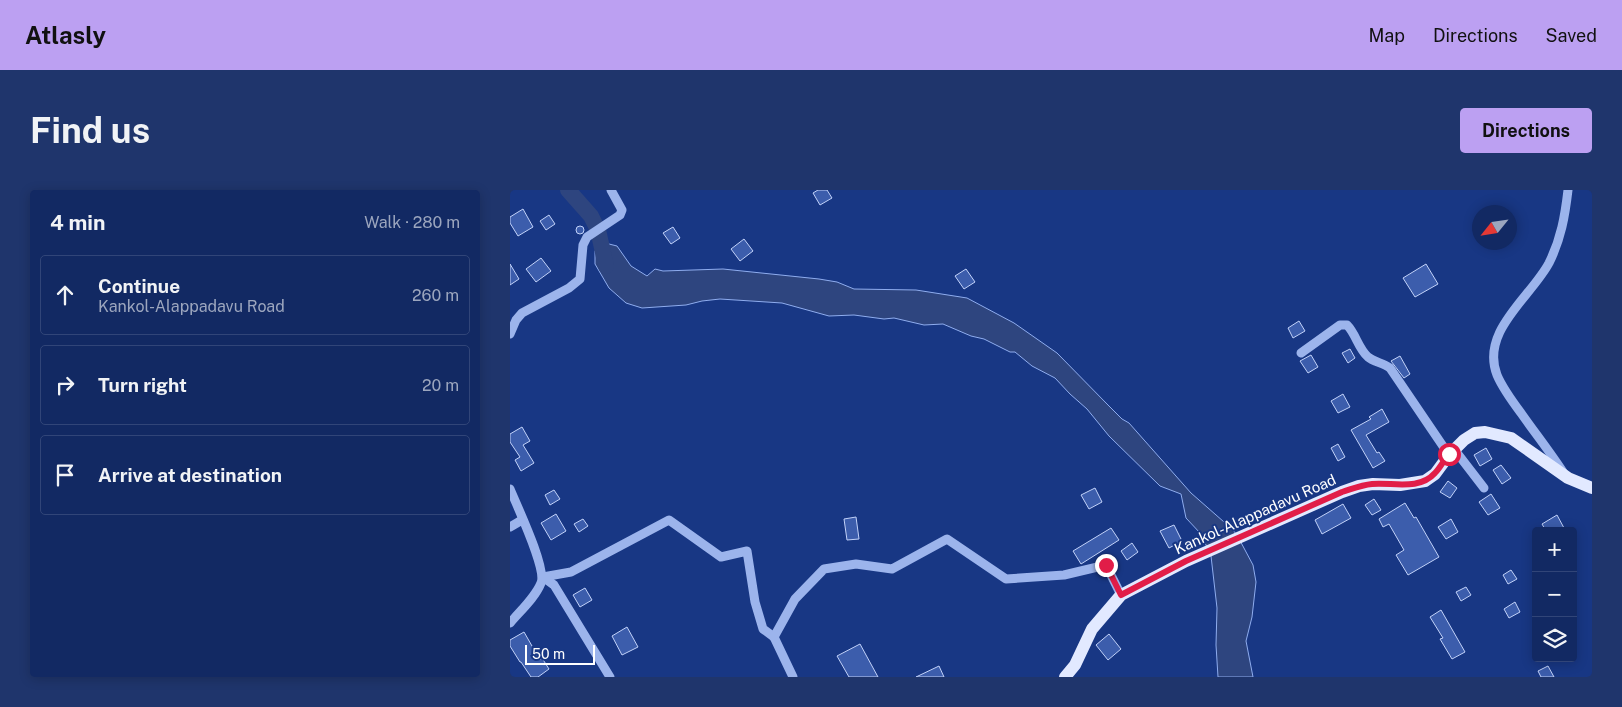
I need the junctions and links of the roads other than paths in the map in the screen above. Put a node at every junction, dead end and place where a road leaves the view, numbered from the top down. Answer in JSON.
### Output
{"nodes":[{"id":1,"x":611,"y":190,"type":"edge"},
{"id":2,"x":1568,"y":190,"type":"edge"},
{"id":3,"x":510,"y":334,"type":"edge"},
{"id":4,"x":1301,"y":353,"type":"dead end"},
{"id":5,"x":1451,"y":452,"type":"junction"},
{"id":6,"x":1568,"y":478,"type":"junction"},
{"id":7,"x":510,"y":488,"type":"edge"},
{"id":8,"x":1484,"y":488,"type":"dead end"},
{"id":9,"x":1592,"y":488,"type":"edge"},
{"id":10,"x":522,"y":520,"type":"junction"},
{"id":11,"x":510,"y":527,"type":"edge"},
{"id":12,"x":543,"y":577,"type":"junction"},
{"id":13,"x":1121,"y":595,"type":"junction"},
{"id":14,"x":510,"y":623,"type":"edge"},
{"id":15,"x":774,"y":637,"type":"junction"},
{"id":16,"x":610,"y":677,"type":"edge"},
{"id":17,"x":793,"y":677,"type":"edge"},
{"id":18,"x":1065,"y":677,"type":"edge"}],
"edges":[{"from":1,"to":3,"type":"street"},
{"from":2,"to":6,"type":"street"},
{"from":4,"to":5,"type":"street"},
{"from":5,"to":6,"type":"main road","name":"Kankol-Alappadavu Road"},
{"from":5,"to":8,"type":"street"},
{"from":5,"to":13,"type":"main road","name":"Kankol-Alappadavu Road"},
{"from":6,"to":9,"type":"main road","name":"Kankol-Alappadavu Road"},
{"from":7,"to":10,"type":"street"},
{"from":10,"to":11,"type":"street"},
{"from":10,"to":12,"type":"street"},
{"from":12,"to":14,"type":"street"},
{"from":12,"to":15,"type":"street"},
{"from":12,"to":16,"type":"street"},
{"from":13,"to":15,"type":"street"},
{"from":13,"to":18,"type":"main road","name":"Kankol-Alappadavu Road"},
{"from":15,"to":17,"type":"street"}]}
